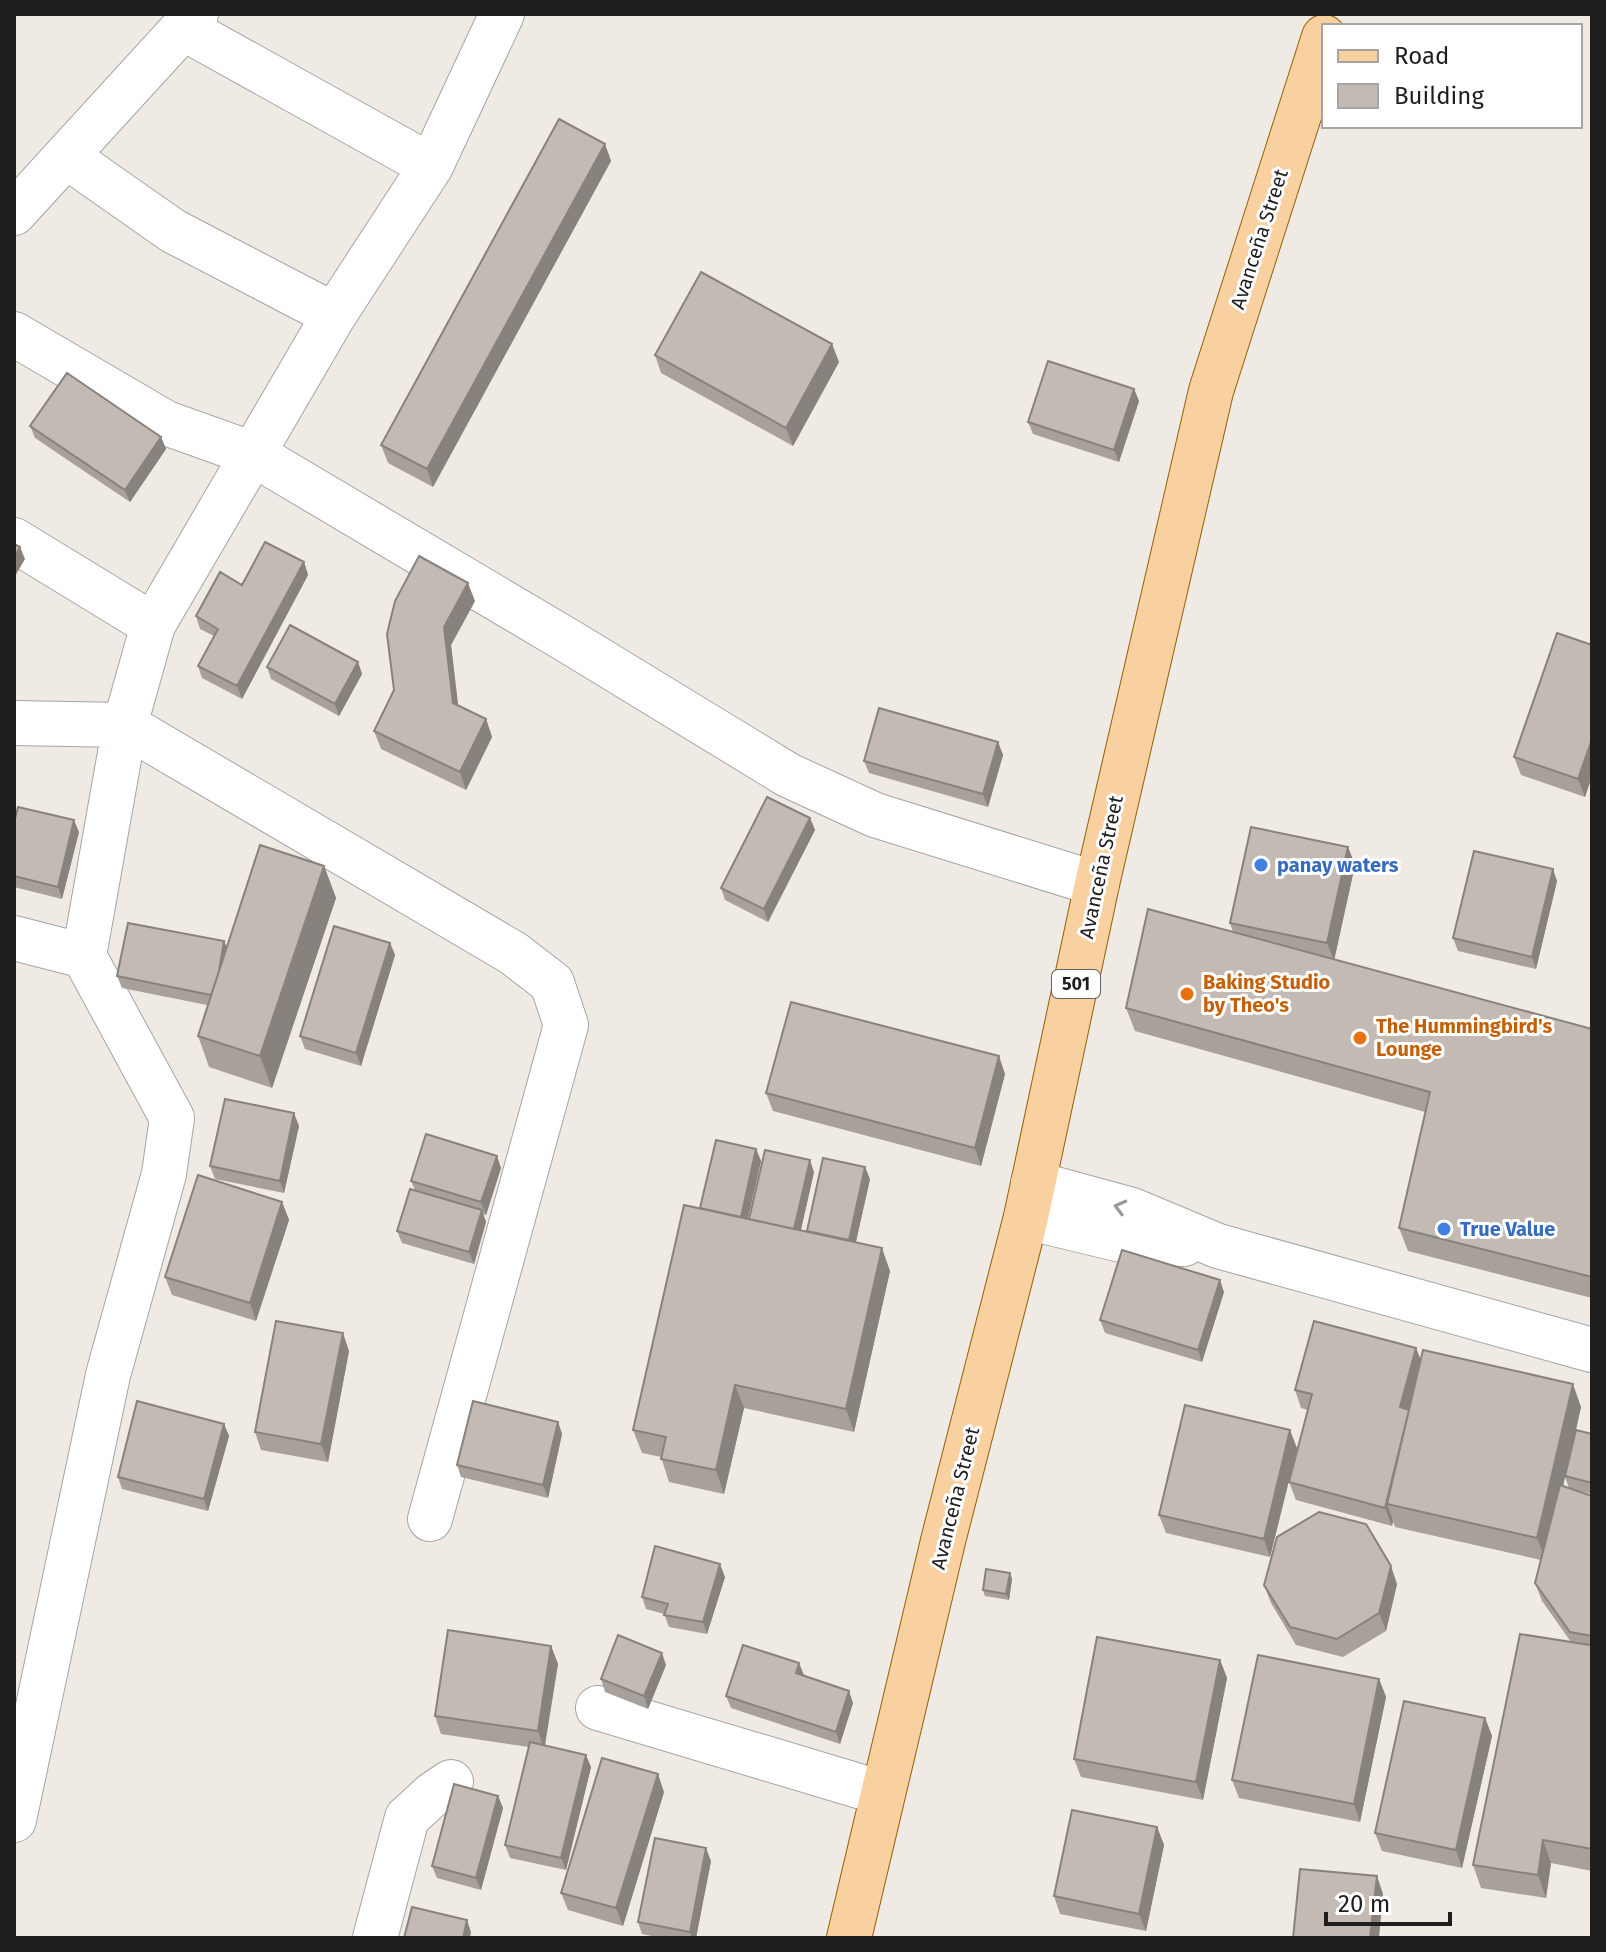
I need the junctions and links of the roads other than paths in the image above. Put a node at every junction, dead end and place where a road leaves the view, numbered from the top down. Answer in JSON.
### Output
{"nodes":[{"id":1,"x":502,"y":14,"type":"edge"},
{"id":2,"x":190,"y":21,"type":"edge"},
{"id":3,"x":1322,"y":43,"type":"edge"},
{"id":4,"x":66,"y":156,"type":"junction"},
{"id":5,"x":431,"y":166,"type":"junction"},
{"id":6,"x":14,"y":213,"type":"edge"},
{"id":7,"x":334,"y":315,"type":"junction"},
{"id":8,"x":14,"y":334,"type":"edge"},
{"id":9,"x":253,"y":454,"type":"junction"},
{"id":10,"x":14,"y":540,"type":"edge"},
{"id":11,"x":153,"y":625,"type":"junction"},
{"id":12,"x":14,"y":723,"type":"edge"},
{"id":13,"x":125,"y":725,"type":"junction"},
{"id":14,"x":1097,"y":884,"type":"junction"},
{"id":15,"x":14,"y":938,"type":"edge"},
{"id":16,"x":84,"y":956,"type":"junction"},
{"id":17,"x":1030,"y":1200,"type":"junction"},
{"id":18,"x":1592,"y":1350,"type":"edge"},
{"id":19,"x":430,"y":1519,"type":"dead end"},
{"id":20,"x":598,"y":1708,"type":"dead end"},
{"id":21,"x":451,"y":1782,"type":"edge"},
{"id":22,"x":882,"y":1793,"type":"junction"},
{"id":23,"x":14,"y":1820,"type":"edge"},
{"id":24,"x":375,"y":1938,"type":"edge"},
{"id":25,"x":849,"y":1938,"type":"edge"}],
"edges":[{"from":1,"to":5,"type":"street"},
{"from":2,"to":4,"type":"street"},
{"from":2,"to":5,"type":"street"},
{"from":3,"to":14,"type":"main road","name":"Avanceña Street","number":"501"},
{"from":4,"to":6,"type":"street"},
{"from":4,"to":7,"type":"street"},
{"from":5,"to":7,"type":"street"},
{"from":7,"to":9,"type":"street"},
{"from":8,"to":9,"type":"street"},
{"from":9,"to":11,"type":"street"},
{"from":9,"to":14,"type":"street"},
{"from":10,"to":11,"type":"street"},
{"from":11,"to":13,"type":"street"},
{"from":12,"to":13,"type":"street"},
{"from":13,"to":16,"type":"street"},
{"from":13,"to":19,"type":"street"},
{"from":14,"to":17,"type":"main road","name":"Avanceña Street","number":"501"},
{"from":15,"to":16,"type":"street"},
{"from":16,"to":23,"type":"street"},
{"from":17,"to":18,"type":"street"},
{"from":17,"to":22,"type":"main road","name":"Avanceña Street","number":"501"},
{"from":20,"to":22,"type":"street"},
{"from":21,"to":24,"type":"street"},
{"from":22,"to":25,"type":"main road","name":"Avanceña Street","number":"501"}]}
